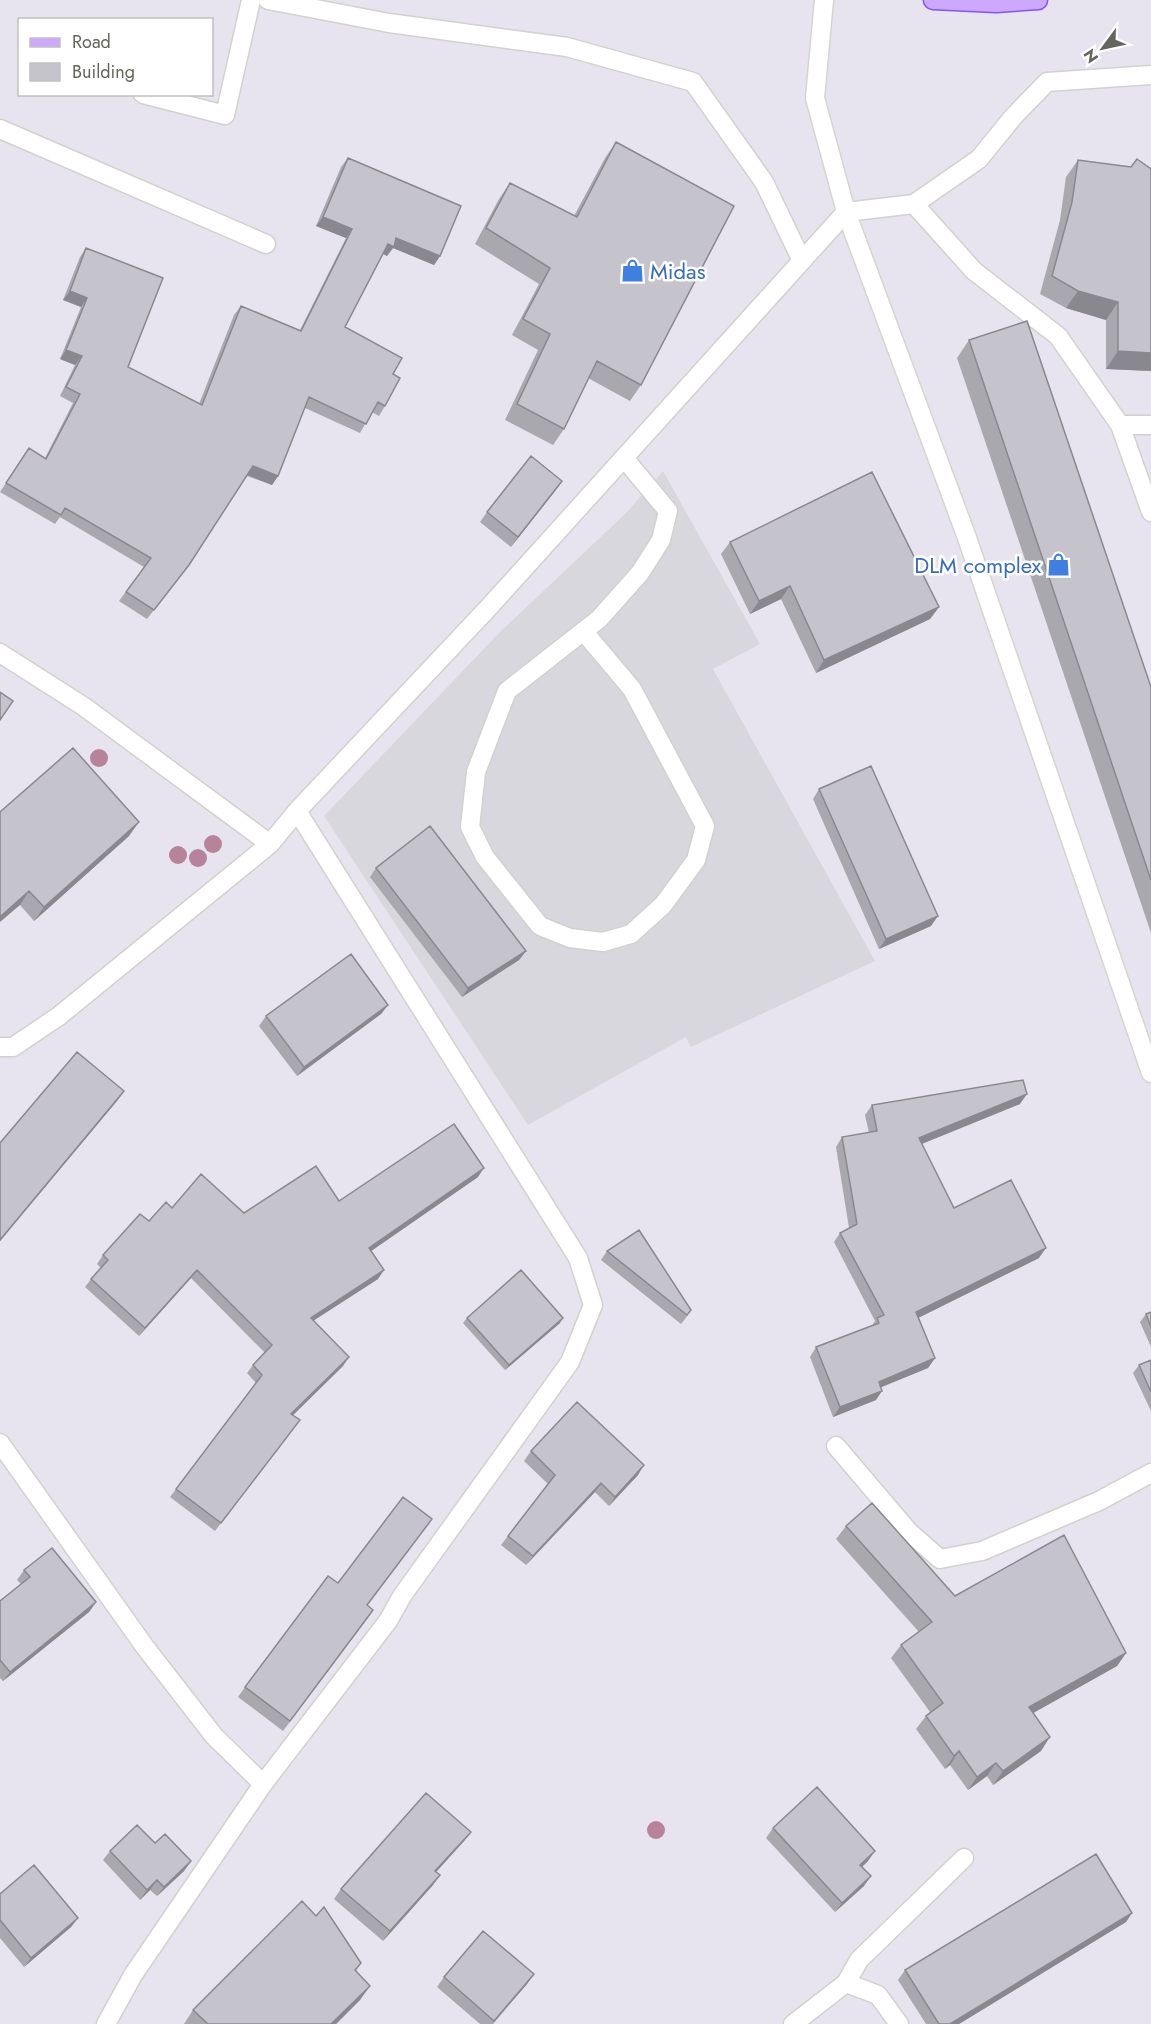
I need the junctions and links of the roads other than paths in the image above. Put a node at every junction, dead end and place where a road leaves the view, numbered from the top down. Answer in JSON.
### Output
{"nodes":[{"id":1,"x":251,"y":0,"type":"edge"},
{"id":2,"x":268,"y":0,"type":"edge"},
{"id":3,"x":824,"y":0,"type":"edge"},
{"id":4,"x":933,"y":0,"type":"edge"},
{"id":5,"x":1038,"y":0,"type":"edge"},
{"id":6,"x":1151,"y":75,"type":"edge"},
{"id":7,"x":151,"y":96,"type":"edge"},
{"id":8,"x":0,"y":129,"type":"edge"},
{"id":9,"x":914,"y":204,"type":"junction"},
{"id":10,"x":846,"y":212,"type":"junction"},
{"id":11,"x":266,"y":244,"type":"dead end"},
{"id":12,"x":802,"y":261,"type":"junction"},
{"id":13,"x":1120,"y":425,"type":"junction"},
{"id":14,"x":1151,"y":425,"type":"edge"},
{"id":15,"x":624,"y":458,"type":"junction"},
{"id":16,"x":1151,"y":512,"type":"edge"},
{"id":17,"x":584,"y":632,"type":"junction"},
{"id":18,"x":0,"y":653,"type":"edge"},
{"id":19,"x":297,"y":811,"type":"junction"},
{"id":20,"x":270,"y":844,"type":"junction"},
{"id":21,"x":0,"y":1047,"type":"edge"},
{"id":22,"x":1151,"y":1072,"type":"edge"},
{"id":23,"x":0,"y":1443,"type":"edge"},
{"id":24,"x":836,"y":1446,"type":"dead end"},
{"id":25,"x":1151,"y":1473,"type":"edge"},
{"id":26,"x":263,"y":1784,"type":"junction"},
{"id":27,"x":964,"y":1858,"type":"dead end"},
{"id":28,"x":846,"y":1983,"type":"junction"},
{"id":29,"x":106,"y":2024,"type":"edge"},
{"id":30,"x":793,"y":2024,"type":"edge"},
{"id":31,"x":899,"y":2024,"type":"edge"}],
"edges":[{"from":1,"to":7,"type":"street"},
{"from":2,"to":12,"type":"street"},
{"from":3,"to":10,"type":"street"},
{"from":4,"to":5,"type":"main road"},
{"from":6,"to":9,"type":"street"},
{"from":8,"to":11,"type":"street"},
{"from":9,"to":10,"type":"street"},
{"from":9,"to":13,"type":"street"},
{"from":10,"to":12,"type":"street"},
{"from":10,"to":22,"type":"street"},
{"from":12,"to":15,"type":"street"},
{"from":13,"to":14,"type":"street"},
{"from":13,"to":16,"type":"street"},
{"from":15,"to":17,"type":"street"},
{"from":15,"to":19,"type":"street"},
{"from":17,"to":17,"type":"street"},
{"from":18,"to":20,"type":"street"},
{"from":19,"to":20,"type":"street"},
{"from":19,"to":26,"type":"street"},
{"from":20,"to":21,"type":"street"},
{"from":23,"to":26,"type":"street"},
{"from":24,"to":25,"type":"street"},
{"from":26,"to":29,"type":"street"},
{"from":27,"to":28,"type":"street"},
{"from":28,"to":30,"type":"street"},
{"from":28,"to":31,"type":"street"}]}
